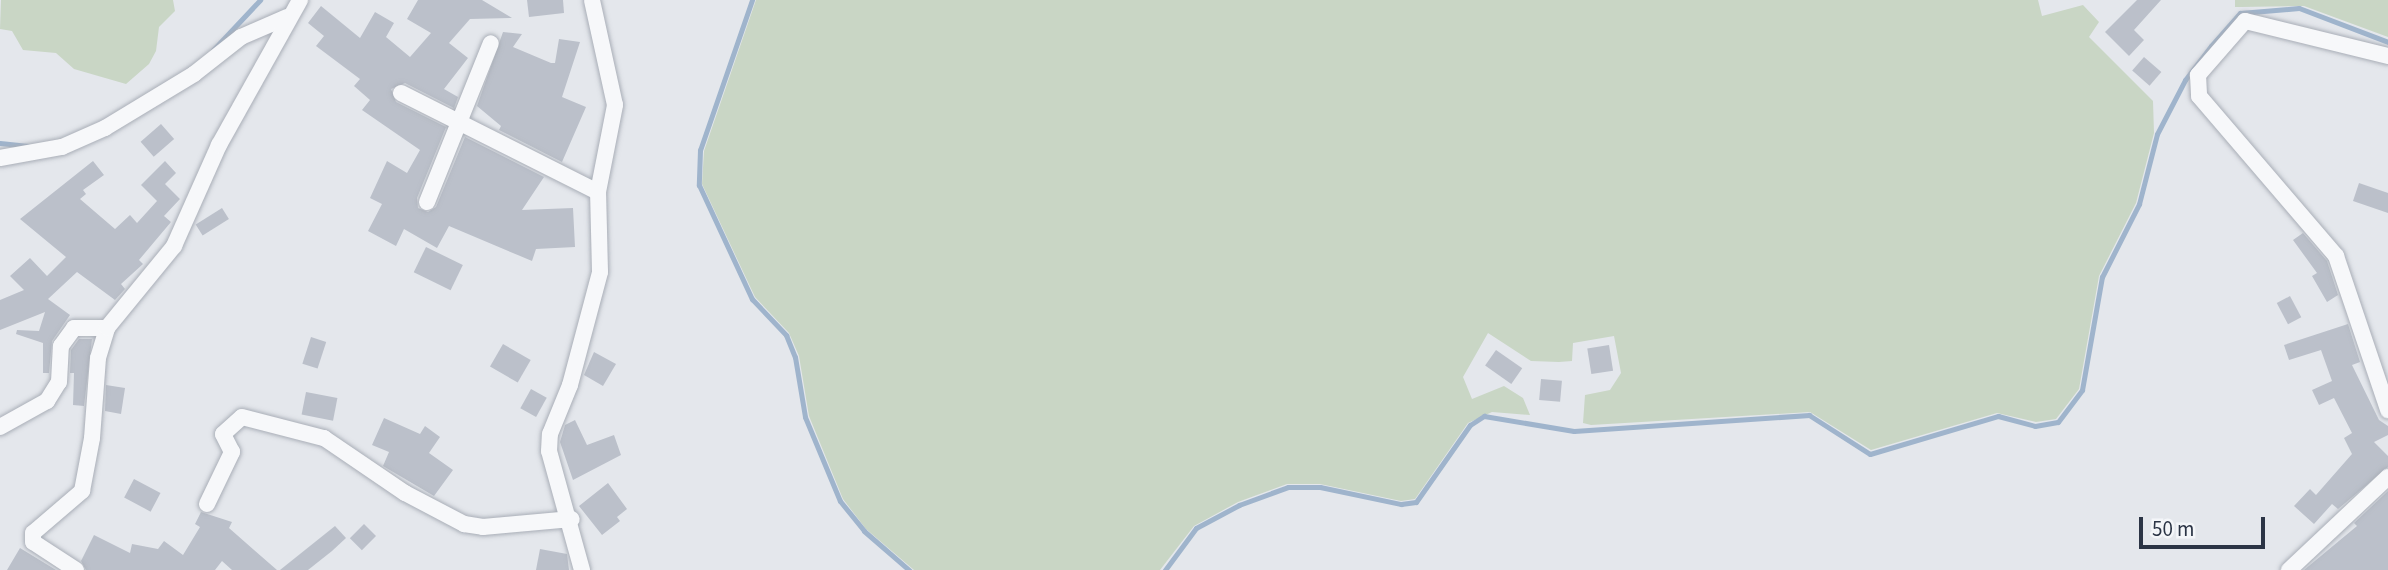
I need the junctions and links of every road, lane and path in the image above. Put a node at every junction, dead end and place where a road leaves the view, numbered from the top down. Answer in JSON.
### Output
{"nodes":[{"id":1,"x":300,"y":0,"type":"edge"},
{"id":2,"x":592,"y":0,"type":"edge"},
{"id":3,"x":287,"y":17,"type":"junction"},
{"id":4,"x":491,"y":43,"type":"dead end"},
{"id":5,"x":2388,"y":56,"type":"edge"},
{"id":6,"x":401,"y":93,"type":"dead end"},
{"id":7,"x":462,"y":123,"type":"junction"},
{"id":8,"x":0,"y":158,"type":"edge"},
{"id":9,"x":598,"y":192,"type":"junction"},
{"id":10,"x":427,"y":202,"type":"dead end"},
{"id":11,"x":107,"y":328,"type":"junction"},
{"id":12,"x":2388,"y":410,"type":"edge"},
{"id":13,"x":0,"y":427,"type":"edge"},
{"id":14,"x":2388,"y":477,"type":"edge"},
{"id":15,"x":207,"y":504,"type":"dead end"},
{"id":16,"x":572,"y":519,"type":"junction"},
{"id":17,"x":76,"y":570,"type":"edge"},
{"id":18,"x":582,"y":570,"type":"edge"},
{"id":19,"x":2289,"y":570,"type":"edge"}],
"edges":[{"from":1,"to":3,"type":"street"},
{"from":2,"to":9,"type":"street"},
{"from":3,"to":8,"type":"street"},
{"from":3,"to":11,"type":"street"},
{"from":4,"to":7,"type":"street"},
{"from":5,"to":12,"type":"street"},
{"from":6,"to":7,"type":"street"},
{"from":7,"to":9,"type":"street"},
{"from":7,"to":10,"type":"street"},
{"from":9,"to":16,"type":"street"},
{"from":11,"to":13,"type":"street"},
{"from":11,"to":17,"type":"street"},
{"from":14,"to":19,"type":"street"},
{"from":15,"to":16,"type":"street"},
{"from":16,"to":18,"type":"street"}]}
